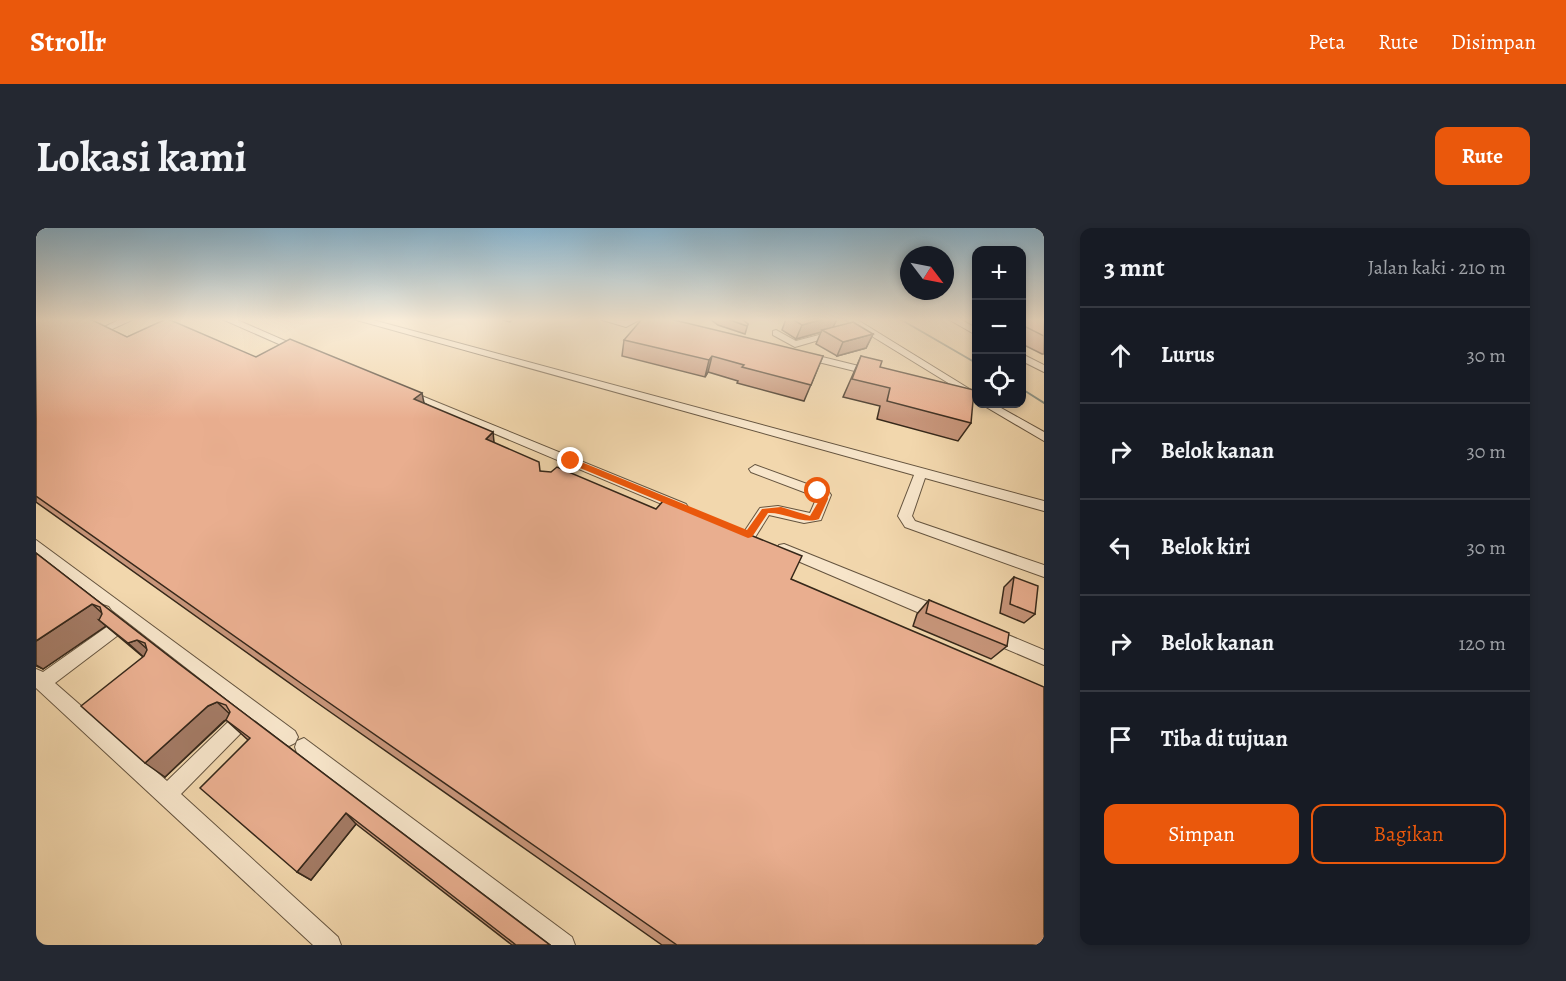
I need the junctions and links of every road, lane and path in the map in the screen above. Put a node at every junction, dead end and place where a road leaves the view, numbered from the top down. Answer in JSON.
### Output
{"nodes":[{"id":1,"x":307,"y":352,"type":"edge"},
{"id":2,"x":481,"y":352,"type":"edge"},
{"id":3,"x":790,"y":352,"type":"edge"},
{"id":4,"x":903,"y":352,"type":"edge"},
{"id":5,"x":313,"y":355,"type":"edge"},
{"id":6,"x":1026,"y":359,"type":"edge"},
{"id":7,"x":1044,"y":369,"type":"edge"},
{"id":8,"x":884,"y":375,"type":"edge"},
{"id":9,"x":399,"y":390,"type":"edge"},
{"id":10,"x":942,"y":390,"type":"edge"},
{"id":11,"x":972,"y":396,"type":"edge"},
{"id":12,"x":972,"y":397,"type":"edge"},
{"id":13,"x":994,"y":408,"type":"edge"},
{"id":14,"x":1044,"y":437,"type":"edge"},
{"id":15,"x":755,"y":469,"type":"dead end"},
{"id":16,"x":921,"y":472,"type":"junction"},
{"id":17,"x":1044,"y":506,"type":"edge"},
{"id":18,"x":696,"y":513,"type":"edge"},
{"id":19,"x":36,"y":545,"type":"edge"},
{"id":20,"x":1044,"y":571,"type":"edge"},
{"id":21,"x":118,"y":615,"type":"junction"},
{"id":22,"x":956,"y":621,"type":"edge"},
{"id":23,"x":978,"y":630,"type":"edge"},
{"id":24,"x":1044,"y":657,"type":"edge"},
{"id":25,"x":39,"y":680,"type":"edge"},
{"id":26,"x":103,"y":708,"type":"edge"},
{"id":27,"x":244,"y":718,"type":"junction"},
{"id":28,"x":85,"y":721,"type":"junction"},
{"id":29,"x":167,"y":795,"type":"junction"},
{"id":30,"x":330,"y":945,"type":"edge"},
{"id":31,"x":564,"y":945,"type":"edge"}],
"edges":[{"from":1,"to":5,"type":"street"},
{"from":2,"to":16,"type":"street"},
{"from":3,"to":8,"type":"street"},
{"from":4,"to":11,"type":"street"},
{"from":6,"to":7,"type":"street"},
{"from":9,"to":18,"type":"street"},
{"from":10,"to":12,"type":"street"},
{"from":13,"to":14,"type":"street"},
{"from":15,"to":22,"type":"street"},
{"from":16,"to":17,"type":"street"},
{"from":16,"to":20,"type":"street"},
{"from":19,"to":21,"type":"street"},
{"from":21,"to":25,"type":"street"},
{"from":21,"to":27,"type":"street"},
{"from":23,"to":24,"type":"street"},
{"from":25,"to":28,"type":"street"},
{"from":26,"to":28,"type":"street"},
{"from":27,"to":29,"type":"street"},
{"from":27,"to":31,"type":"street"},
{"from":28,"to":29,"type":"street"},
{"from":29,"to":30,"type":"street"}]}
